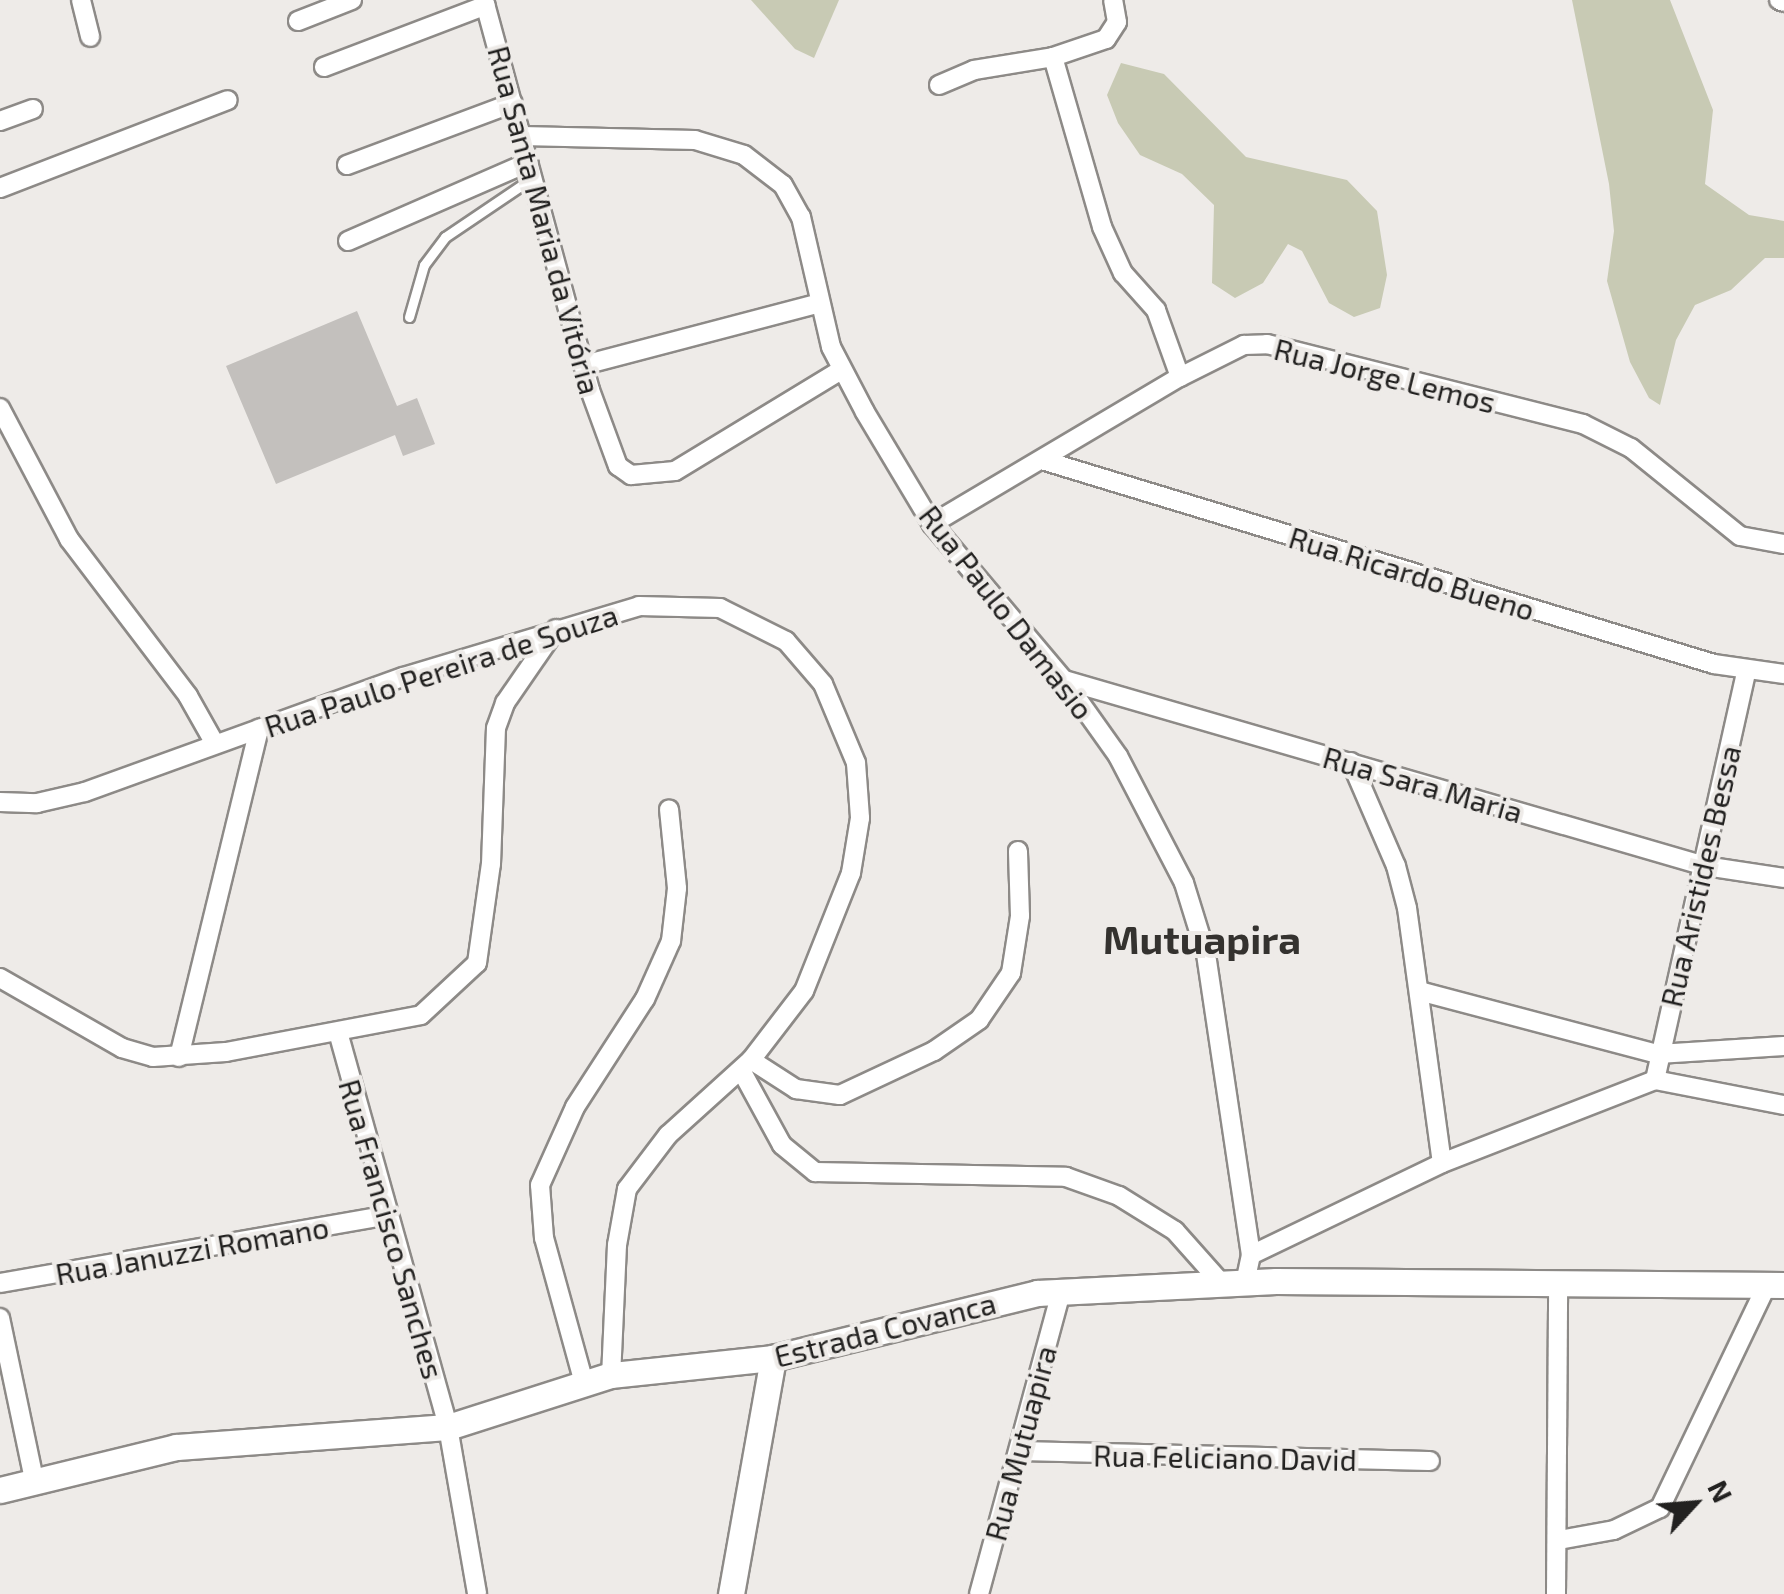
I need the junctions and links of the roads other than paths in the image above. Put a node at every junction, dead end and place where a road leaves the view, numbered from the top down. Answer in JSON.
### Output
{"nodes":[{"id":1,"x":81,"y":0,"type":"edge"},
{"id":2,"x":352,"y":0,"type":"edge"},
{"id":3,"x":1113,"y":0,"type":"edge"},
{"id":4,"x":485,"y":3,"type":"edge"},
{"id":5,"x":298,"y":21,"type":"dead end"},
{"id":6,"x":90,"y":37,"type":"dead end"},
{"id":7,"x":1054,"y":57,"type":"junction"},
{"id":8,"x":324,"y":68,"type":"dead end"},
{"id":9,"x":940,"y":85,"type":"dead end"},
{"id":10,"x":228,"y":100,"type":"dead end"},
{"id":11,"x":513,"y":103,"type":"junction"},
{"id":12,"x":33,"y":109,"type":"dead end"},
{"id":13,"x":0,"y":121,"type":"edge"},
{"id":14,"x":522,"y":136,"type":"junction"},
{"id":15,"x":347,"y":165,"type":"dead end"},
{"id":16,"x":532,"y":170,"type":"junction"},
{"id":17,"x":0,"y":188,"type":"edge"},
{"id":18,"x":348,"y":241,"type":"dead end"},
{"id":19,"x":820,"y":304,"type":"junction"},
{"id":20,"x":409,"y":317,"type":"dead end"},
{"id":21,"x":584,"y":366,"type":"junction"},
{"id":22,"x":841,"y":370,"type":"junction"},
{"id":23,"x":1180,"y":376,"type":"junction"},
{"id":24,"x":0,"y":408,"type":"edge"},
{"id":25,"x":1042,"y":460,"type":"junction"},
{"id":26,"x":932,"y":524,"type":"junction"},
{"id":27,"x":1783,"y":545,"type":"edge"},
{"id":28,"x":556,"y":628,"type":"junction"},
{"id":29,"x":1746,"y":672,"type":"junction"},
{"id":30,"x":1784,"y":674,"type":"edge"},
{"id":31,"x":1064,"y":680,"type":"junction"},
{"id":32,"x":258,"y":729,"type":"junction"},
{"id":33,"x":215,"y":744,"type":"junction"},
{"id":34,"x":1350,"y":762,"type":"junction"},
{"id":35,"x":0,"y":802,"type":"edge"},
{"id":36,"x":669,"y":809,"type":"dead end"},
{"id":37,"x":1018,"y":851,"type":"dead end"},
{"id":38,"x":1705,"y":866,"type":"junction"},
{"id":39,"x":1784,"y":878,"type":"edge"},
{"id":40,"x":0,"y":978,"type":"edge"},
{"id":41,"x":1418,"y":991,"type":"junction"},
{"id":42,"x":338,"y":1032,"type":"junction"},
{"id":43,"x":1784,"y":1046,"type":"edge"},
{"id":44,"x":1658,"y":1054,"type":"junction"},
{"id":45,"x":179,"y":1057,"type":"junction"},
{"id":46,"x":746,"y":1065,"type":"junction"},
{"id":47,"x":1655,"y":1080,"type":"junction"},
{"id":48,"x":1784,"y":1106,"type":"edge"},
{"id":49,"x":1442,"y":1163,"type":"junction"},
{"id":50,"x":385,"y":1216,"type":"junction"},
{"id":51,"x":1251,"y":1254,"type":"junction"},
{"id":52,"x":0,"y":1283,"type":"edge"},
{"id":53,"x":1233,"y":1283,"type":"junction"},
{"id":54,"x":1558,"y":1284,"type":"junction"},
{"id":55,"x":1776,"y":1285,"type":"edge"},
{"id":56,"x":1061,"y":1292,"type":"junction"},
{"id":57,"x":0,"y":1318,"type":"edge"},
{"id":58,"x":773,"y":1358,"type":"junction"},
{"id":59,"x":611,"y":1376,"type":"junction"},
{"id":60,"x":584,"y":1383,"type":"junction"},
{"id":61,"x":448,"y":1426,"type":"junction"},
{"id":62,"x":1020,"y":1451,"type":"junction"},
{"id":63,"x":1430,"y":1460,"type":"dead end"},
{"id":64,"x":34,"y":1479,"type":"junction"},
{"id":65,"x":0,"y":1490,"type":"edge"},
{"id":66,"x":1558,"y":1540,"type":"junction"},
{"id":67,"x":477,"y":1594,"type":"edge"},
{"id":68,"x":731,"y":1594,"type":"edge"},
{"id":69,"x":979,"y":1594,"type":"edge"},
{"id":70,"x":1556,"y":1594,"type":"edge"}],
"edges":[{"from":1,"to":6,"type":"street"},
{"from":2,"to":5,"type":"street"},
{"from":3,"to":7,"type":"street"},
{"from":4,"to":8,"type":"street"},
{"from":4,"to":11,"type":"street","name":"Rua Santa Maria da Vitória"},
{"from":7,"to":9,"type":"street"},
{"from":7,"to":23,"type":"street"},
{"from":10,"to":17,"type":"street"},
{"from":11,"to":14,"type":"street","name":"Rua Santa Maria da Vitória"},
{"from":11,"to":15,"type":"street"},
{"from":12,"to":13,"type":"street"},
{"from":14,"to":16,"type":"street","name":"Rua Santa Maria da Vitória"},
{"from":14,"to":19,"type":"street","name":"Rua Paulo Damasio"},
{"from":16,"to":18,"type":"street"},
{"from":16,"to":20,"type":"lane"},
{"from":16,"to":21,"type":"street","name":"Rua Santa Maria da Vitória"},
{"from":19,"to":21,"type":"street"},
{"from":19,"to":22,"type":"street","name":"Rua Paulo Damasio"},
{"from":21,"to":22,"type":"street","name":"Rua Santa Maria da Vitória"},
{"from":22,"to":26,"type":"street","name":"Rua Paulo Damasio"},
{"from":23,"to":25,"type":"street","name":"Rua Jorge Lemos"},
{"from":23,"to":27,"type":"street","name":"Rua Jorge Lemos"},
{"from":24,"to":33,"type":"street"},
{"from":25,"to":26,"type":"street","name":"Rua Jorge Lemos"},
{"from":25,"to":29,"type":"street","name":"Rua Ricardo Bueno"},
{"from":26,"to":31,"type":"street","name":"Rua Paulo Damasio"},
{"from":28,"to":32,"type":"street","name":"Rua Paulo Pereira de Souza"},
{"from":28,"to":42,"type":"street"},
{"from":28,"to":46,"type":"street","name":"Rua Paulo Pereira de Souza"},
{"from":29,"to":30,"type":"street","name":"Rua Ricardo Bueno"},
{"from":29,"to":38,"type":"street","name":"Rua Aristides Bessa"},
{"from":31,"to":34,"type":"street","name":"Rua Sara Maria"},
{"from":31,"to":51,"type":"street","name":"Rua Paulo Damasio"},
{"from":32,"to":33,"type":"street","name":"Rua Paulo Pereira de Souza"},
{"from":32,"to":45,"type":"street"},
{"from":33,"to":35,"type":"street","name":"Rua Paulo Pereira de Souza"},
{"from":34,"to":38,"type":"street","name":"Rua Sara Maria"},
{"from":34,"to":41,"type":"street"},
{"from":36,"to":60,"type":"street"},
{"from":37,"to":46,"type":"street"},
{"from":38,"to":39,"type":"street","name":"Rua Sara Maria"},
{"from":38,"to":44,"type":"street","name":"Rua Aristides Bessa"},
{"from":40,"to":45,"type":"street"},
{"from":41,"to":44,"type":"street"},
{"from":41,"to":49,"type":"street"},
{"from":42,"to":45,"type":"street"},
{"from":42,"to":50,"type":"street","name":"Rua Francisco Sanches"},
{"from":43,"to":44,"type":"street"},
{"from":44,"to":47,"type":"street","name":"Rua Aristides Bessa"},
{"from":46,"to":53,"type":"street"},
{"from":46,"to":59,"type":"street","name":"Rua Paulo Pereira de Souza"},
{"from":47,"to":48,"type":"street"},
{"from":47,"to":49,"type":"street"},
{"from":49,"to":51,"type":"street"},
{"from":50,"to":52,"type":"street","name":"Rua Januzzi Romano"},
{"from":50,"to":61,"type":"street","name":"Rua Francisco Sanches"},
{"from":51,"to":53,"type":"street"},
{"from":53,"to":54,"type":"street","name":"Estrada Covanca"},
{"from":53,"to":56,"type":"street","name":"Estrada Covanca"},
{"from":54,"to":55,"type":"street","name":"Estrada Covanca"},
{"from":54,"to":66,"type":"street"},
{"from":55,"to":66,"type":"street"},
{"from":56,"to":58,"type":"street","name":"Estrada Covanca"},
{"from":56,"to":62,"type":"street","name":"Rua Mutuapira"},
{"from":57,"to":64,"type":"street"},
{"from":58,"to":59,"type":"street","name":"Estrada Covanca"},
{"from":58,"to":68,"type":"street"},
{"from":59,"to":60,"type":"street","name":"Estrada Covanca"},
{"from":60,"to":61,"type":"street","name":"Estrada Covanca"},
{"from":61,"to":64,"type":"street","name":"Estrada Covanca"},
{"from":61,"to":67,"type":"street","name":"Rua Francisco Sanches"},
{"from":62,"to":63,"type":"street","name":"Rua Feliciano David"},
{"from":62,"to":69,"type":"street","name":"Rua Mutuapira"},
{"from":64,"to":65,"type":"street","name":"Estrada Covanca"},
{"from":66,"to":70,"type":"street"}]}
